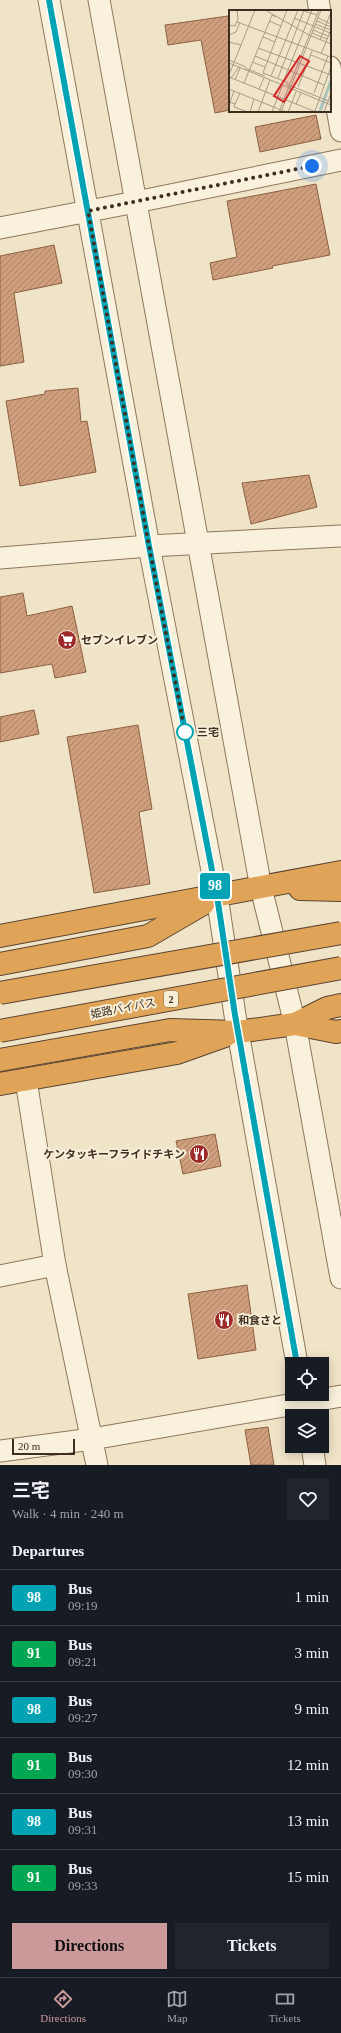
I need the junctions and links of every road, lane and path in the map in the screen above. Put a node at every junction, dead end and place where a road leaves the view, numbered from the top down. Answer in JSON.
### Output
{"nodes":[{"id":1,"x":49,"y":0,"type":"edge"},
{"id":2,"x":99,"y":0,"type":"edge"},
{"id":3,"x":318,"y":0,"type":"edge"},
{"id":4,"x":320,"y":10,"type":"edge"},
{"id":5,"x":331,"y":73,"type":"edge"},
{"id":6,"x":341,"y":131,"type":"edge"},
{"id":7,"x":341,"y":160,"type":"edge"},
{"id":8,"x":136,"y":202,"type":"junction"},
{"id":9,"x":88,"y":211,"type":"junction"},
{"id":10,"x":0,"y":228,"type":"edge"},
{"id":11,"x":341,"y":536,"type":"edge"},
{"id":12,"x":199,"y":543,"type":"junction"},
{"id":13,"x":149,"y":546,"type":"junction"},
{"id":14,"x":0,"y":558,"type":"edge"},
{"id":15,"x":341,"y":872,"type":"edge"},
{"id":16,"x":261,"y":888,"type":"junction"},
{"id":17,"x":341,"y":890,"type":"edge"},
{"id":18,"x":217,"y":896,"type":"junction"},
{"id":19,"x":341,"y":933,"type":"edge"},
{"id":20,"x":0,"y":934,"type":"edge"},
{"id":21,"x":0,"y":964,"type":"edge"},
{"id":22,"x":341,"y":968,"type":"edge"},
{"id":23,"x":0,"y":993,"type":"edge"},
{"id":24,"x":341,"y":1005,"type":"edge"},
{"id":25,"x":295,"y":1024,"type":"junction"},
{"id":26,"x":0,"y":1030,"type":"edge"},
{"id":27,"x":341,"y":1030,"type":"edge"},
{"id":28,"x":238,"y":1032,"type":"junction"},
{"id":29,"x":0,"y":1060,"type":"edge"},
{"id":30,"x":26,"y":1080,"type":"junction"},
{"id":31,"x":0,"y":1084,"type":"edge"},
{"id":32,"x":55,"y":1265,"type":"junction"},
{"id":33,"x":0,"y":1276,"type":"edge"},
{"id":34,"x":341,"y":1278,"type":"edge"},
{"id":35,"x":296,"y":1357,"type":"edge"},
{"id":36,"x":341,"y":1396,"type":"edge"},
{"id":37,"x":304,"y":1404,"type":"edge"},
{"id":38,"x":92,"y":1439,"type":"junction"},
{"id":39,"x":0,"y":1452,"type":"edge"},
{"id":40,"x":313,"y":1453,"type":"edge"},
{"id":41,"x":97,"y":1465,"type":"edge"},
{"id":42,"x":315,"y":1465,"type":"edge"}],
"edges":[{"from":1,"to":9,"type":"street"},
{"from":2,"to":8,"type":"street"},
{"from":3,"to":4,"type":"street"},
{"from":5,"to":6,"type":"street"},
{"from":7,"to":8,"type":"street"},
{"from":8,"to":9,"type":"street"},
{"from":8,"to":12,"type":"street"},
{"from":9,"to":10,"type":"street"},
{"from":9,"to":13,"type":"street"},
{"from":11,"to":12,"type":"street"},
{"from":12,"to":13,"type":"street"},
{"from":12,"to":16,"type":"street"},
{"from":13,"to":14,"type":"street"},
{"from":13,"to":18,"type":"street"},
{"from":15,"to":16,"type":"highway"},
{"from":16,"to":17,"type":"highway"},
{"from":16,"to":18,"type":"highway"},
{"from":16,"to":25,"type":"street"},
{"from":18,"to":20,"type":"highway"},
{"from":18,"to":21,"type":"highway"},
{"from":18,"to":28,"type":"street"},
{"from":19,"to":23,"type":"highway","bridge":true},
{"from":22,"to":26,"type":"highway","name":"姫路バイパス","number":"2","bridge":true},
{"from":24,"to":25,"type":"highway"},
{"from":25,"to":27,"type":"highway"},
{"from":25,"to":28,"type":"highway"},
{"from":25,"to":34,"type":"street"},
{"from":28,"to":29,"type":"highway"},
{"from":28,"to":30,"type":"highway"},
{"from":28,"to":35,"type":"street"},
{"from":30,"to":31,"type":"highway"},
{"from":30,"to":32,"type":"street"},
{"from":32,"to":33,"type":"street"},
{"from":32,"to":38,"type":"street"},
{"from":36,"to":37,"type":"street"},
{"from":37,"to":38,"type":"street"},
{"from":38,"to":39,"type":"street"},
{"from":38,"to":41,"type":"street"},
{"from":40,"to":42,"type":"street"}]}
